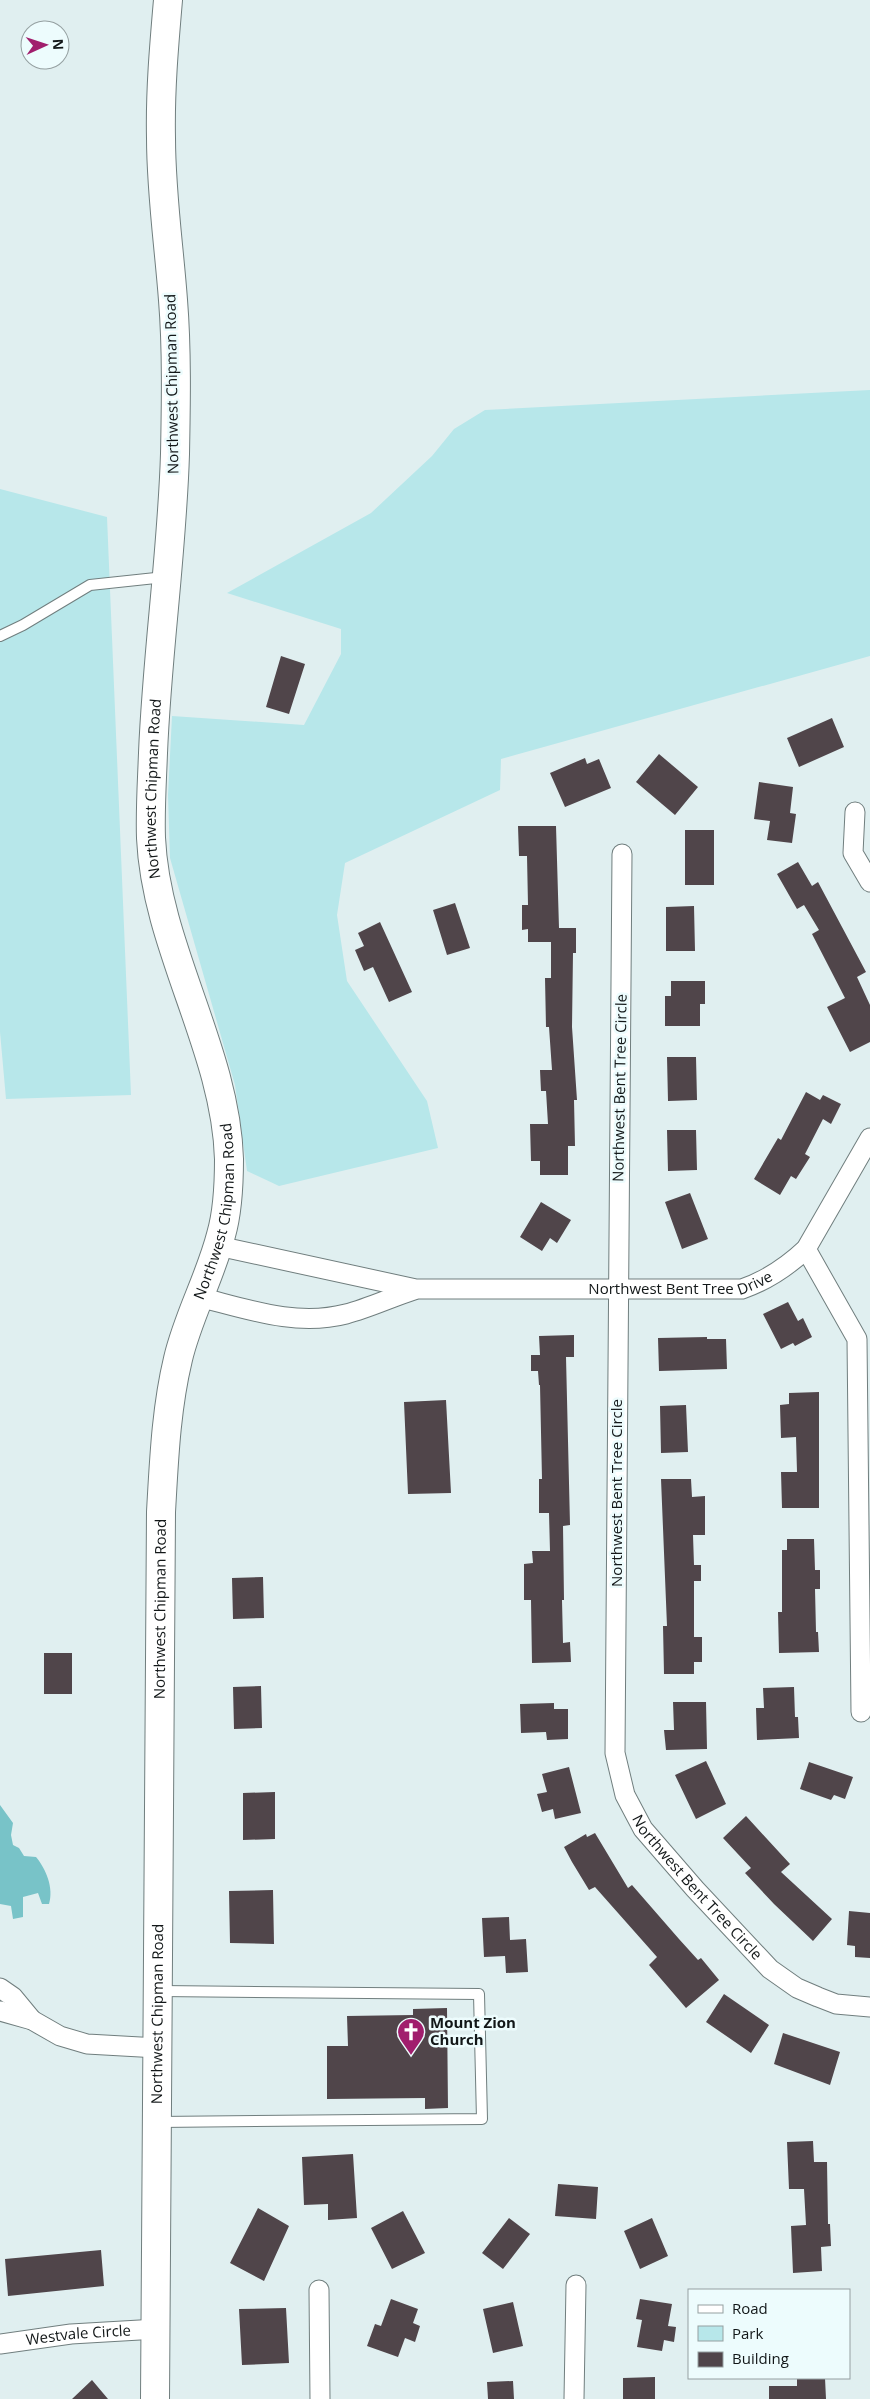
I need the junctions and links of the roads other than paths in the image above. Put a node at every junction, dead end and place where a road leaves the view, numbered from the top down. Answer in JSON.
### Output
{"nodes":[{"id":1,"x":168,"y":0,"type":"edge"},
{"id":2,"x":166,"y":576,"type":"junction"},
{"id":3,"x":0,"y":636,"type":"edge"},
{"id":4,"x":855,"y":812,"type":"dead end"},
{"id":5,"x":622,"y":854,"type":"dead end"},
{"id":6,"x":870,"y":882,"type":"edge"},
{"id":7,"x":870,"y":1138,"type":"edge"},
{"id":8,"x":218,"y":1246,"type":"junction"},
{"id":9,"x":806,"y":1249,"type":"junction"},
{"id":10,"x":416,"y":1289,"type":"junction"},
{"id":11,"x":618,"y":1290,"type":"junction"},
{"id":12,"x":199,"y":1297,"type":"junction"},
{"id":13,"x":861,"y":1712,"type":"dead end"},
{"id":14,"x":0,"y":1988,"type":"edge"},
{"id":15,"x":159,"y":1991,"type":"junction"},
{"id":16,"x":870,"y":2007,"type":"edge"},
{"id":17,"x":0,"y":2011,"type":"edge"},
{"id":18,"x":32,"y":2020,"type":"junction"},
{"id":19,"x":158,"y":2048,"type":"junction"},
{"id":20,"x":157,"y":2122,"type":"junction"},
{"id":21,"x":576,"y":2285,"type":"dead end"},
{"id":22,"x":319,"y":2290,"type":"dead end"},
{"id":23,"x":157,"y":2329,"type":"junction"},
{"id":24,"x":0,"y":2344,"type":"edge"},
{"id":25,"x":156,"y":2399,"type":"edge"},
{"id":26,"x":320,"y":2399,"type":"edge"},
{"id":27,"x":574,"y":2399,"type":"edge"}],
"edges":[{"from":1,"to":2,"type":"main road","name":"Northwest Chipman Road"},
{"from":2,"to":3,"type":"lane"},
{"from":2,"to":8,"type":"main road","name":"Northwest Chipman Road"},
{"from":4,"to":6,"type":"street"},
{"from":5,"to":11,"type":"street","name":"Northwest Bent Tree Circle"},
{"from":7,"to":9,"type":"street","name":"Northwest Bent Tree Drive"},
{"from":8,"to":10,"type":"street","name":"Northwest Bent Tree Drive"},
{"from":8,"to":12,"type":"main road","name":"Northwest Chipman Road"},
{"from":9,"to":11,"type":"street","name":"Northwest Bent Tree Drive"},
{"from":9,"to":13,"type":"street"},
{"from":10,"to":11,"type":"street","name":"Northwest Bent Tree Drive"},
{"from":10,"to":12,"type":"street","name":"Northwest Bent Tree Drive"},
{"from":11,"to":16,"type":"street","name":"Northwest Bent Tree Circle"},
{"from":12,"to":15,"type":"main road","name":"Northwest Chipman Road"},
{"from":14,"to":18,"type":"street"},
{"from":15,"to":19,"type":"main road","name":"Northwest Chipman Road"},
{"from":15,"to":20,"type":"lane"},
{"from":17,"to":18,"type":"street"},
{"from":18,"to":19,"type":"street"},
{"from":19,"to":20,"type":"main road","name":"Northwest Chipman Road"},
{"from":20,"to":23,"type":"main road","name":"Northwest Chipman Road"},
{"from":21,"to":27,"type":"street"},
{"from":22,"to":26,"type":"street"},
{"from":23,"to":24,"type":"street","name":"Westvale Circle"},
{"from":23,"to":25,"type":"main road","name":"Northwest Chipman Road"}]}
